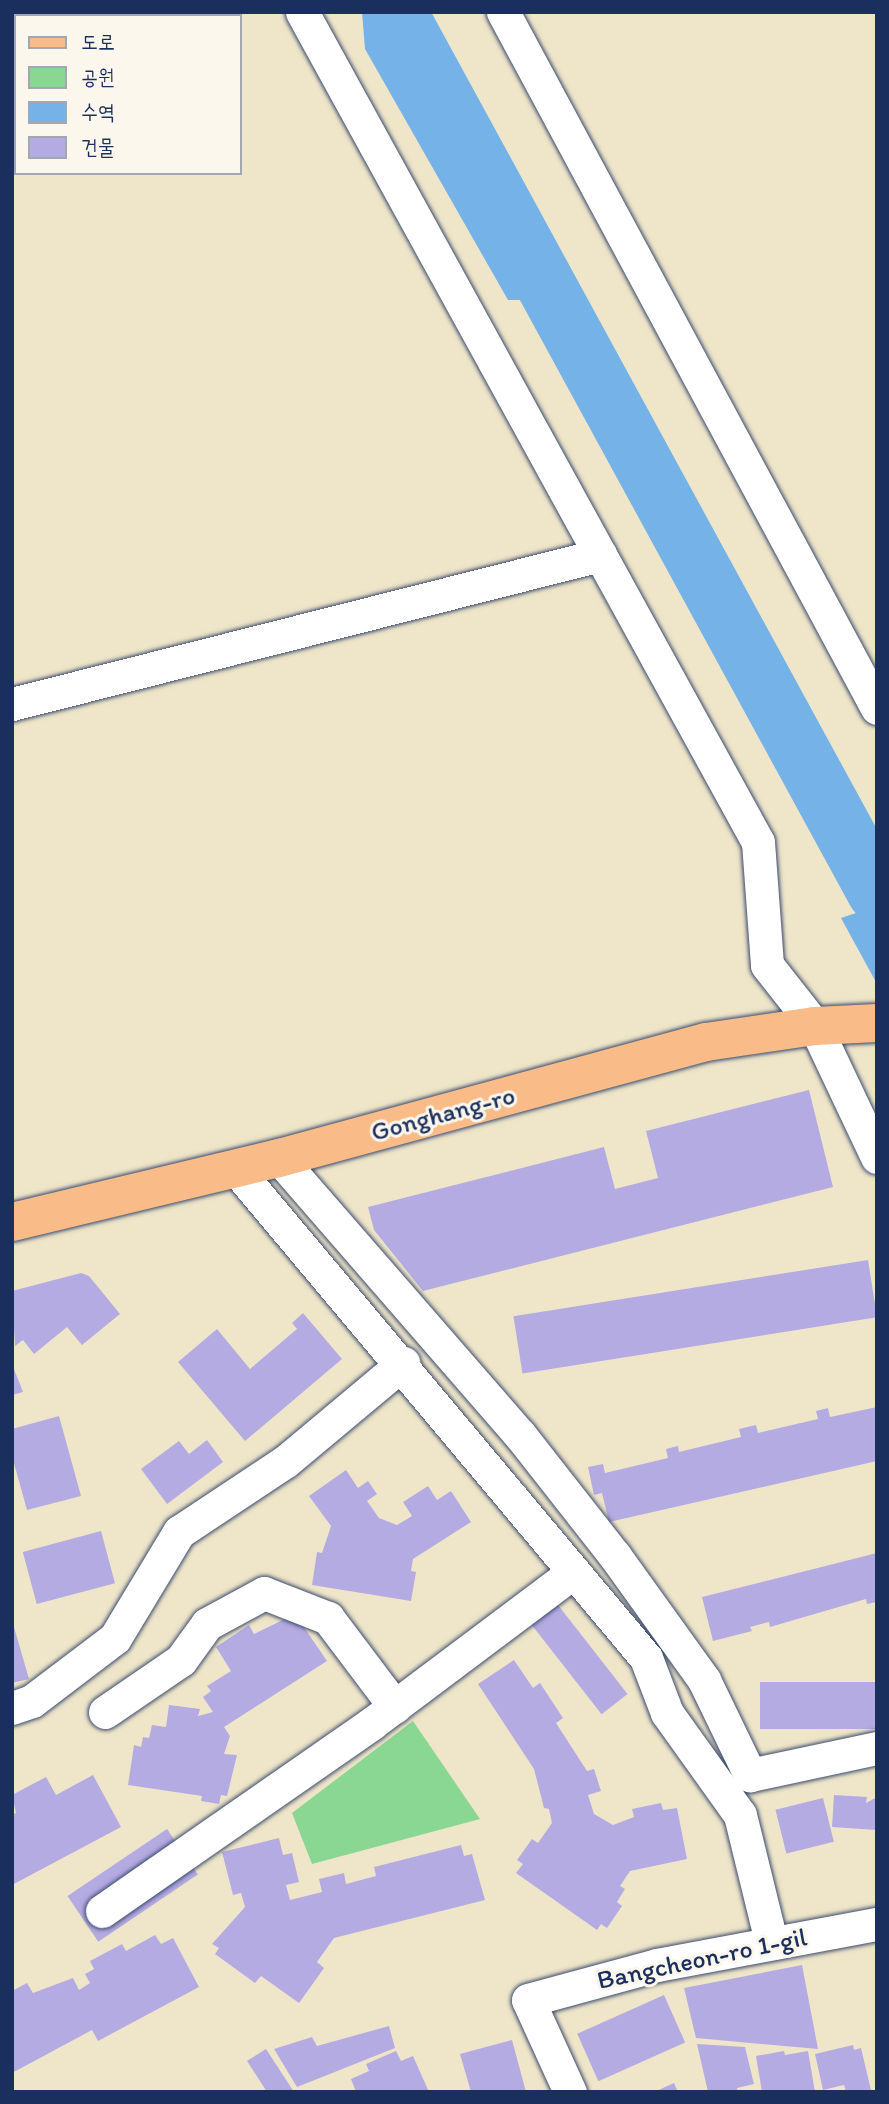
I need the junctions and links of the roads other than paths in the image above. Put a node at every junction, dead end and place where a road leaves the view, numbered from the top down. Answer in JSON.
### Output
{"nodes":[{"id":1,"x":302,"y":12,"type":"edge"},
{"id":2,"x":503,"y":12,"type":"edge"},
{"id":3,"x":600,"y":555,"type":"junction"},
{"id":4,"x":12,"y":704,"type":"edge"},
{"id":5,"x":877,"y":708,"type":"edge"},
{"id":6,"x":877,"y":1023,"type":"edge"},
{"id":7,"x":815,"y":1026,"type":"junction"},
{"id":8,"x":877,"y":1157,"type":"edge"},
{"id":9,"x":279,"y":1158,"type":"junction"},
{"id":10,"x":236,"y":1169,"type":"junction"},
{"id":11,"x":12,"y":1222,"type":"edge"},
{"id":12,"x":403,"y":1363,"type":"junction"},
{"id":13,"x":572,"y":1573,"type":"junction"},
{"id":14,"x":395,"y":1707,"type":"junction"},
{"id":15,"x":12,"y":1708,"type":"edge"},
{"id":16,"x":105,"y":1712,"type":"dead end"},
{"id":17,"x":877,"y":1748,"type":"edge"},
{"id":18,"x":102,"y":1911,"type":"dead end"},
{"id":19,"x":877,"y":1924,"type":"edge"},
{"id":20,"x":771,"y":1941,"type":"junction"},
{"id":21,"x":570,"y":2092,"type":"edge"}],
"edges":[{"from":1,"to":3,"type":"street"},
{"from":2,"to":5,"type":"street"},
{"from":3,"to":4,"type":"street"},
{"from":3,"to":7,"type":"street"},
{"from":6,"to":7,"type":"main road","name":"Gonghang-ro"},
{"from":7,"to":8,"type":"street"},
{"from":7,"to":9,"type":"main road","name":"Gonghang-ro"},
{"from":9,"to":10,"type":"main road","name":"Gonghang-ro"},
{"from":9,"to":17,"type":"street"},
{"from":10,"to":11,"type":"main road","name":"Gonghang-ro"},
{"from":10,"to":12,"type":"street"},
{"from":12,"to":13,"type":"street"},
{"from":12,"to":15,"type":"street"},
{"from":13,"to":14,"type":"street"},
{"from":13,"to":20,"type":"street"},
{"from":14,"to":16,"type":"street"},
{"from":14,"to":18,"type":"street"},
{"from":19,"to":20,"type":"street","name":"Bangcheon-ro 1-gil"},
{"from":20,"to":21,"type":"street","name":"Bangcheon-ro 1-gil"}]}
